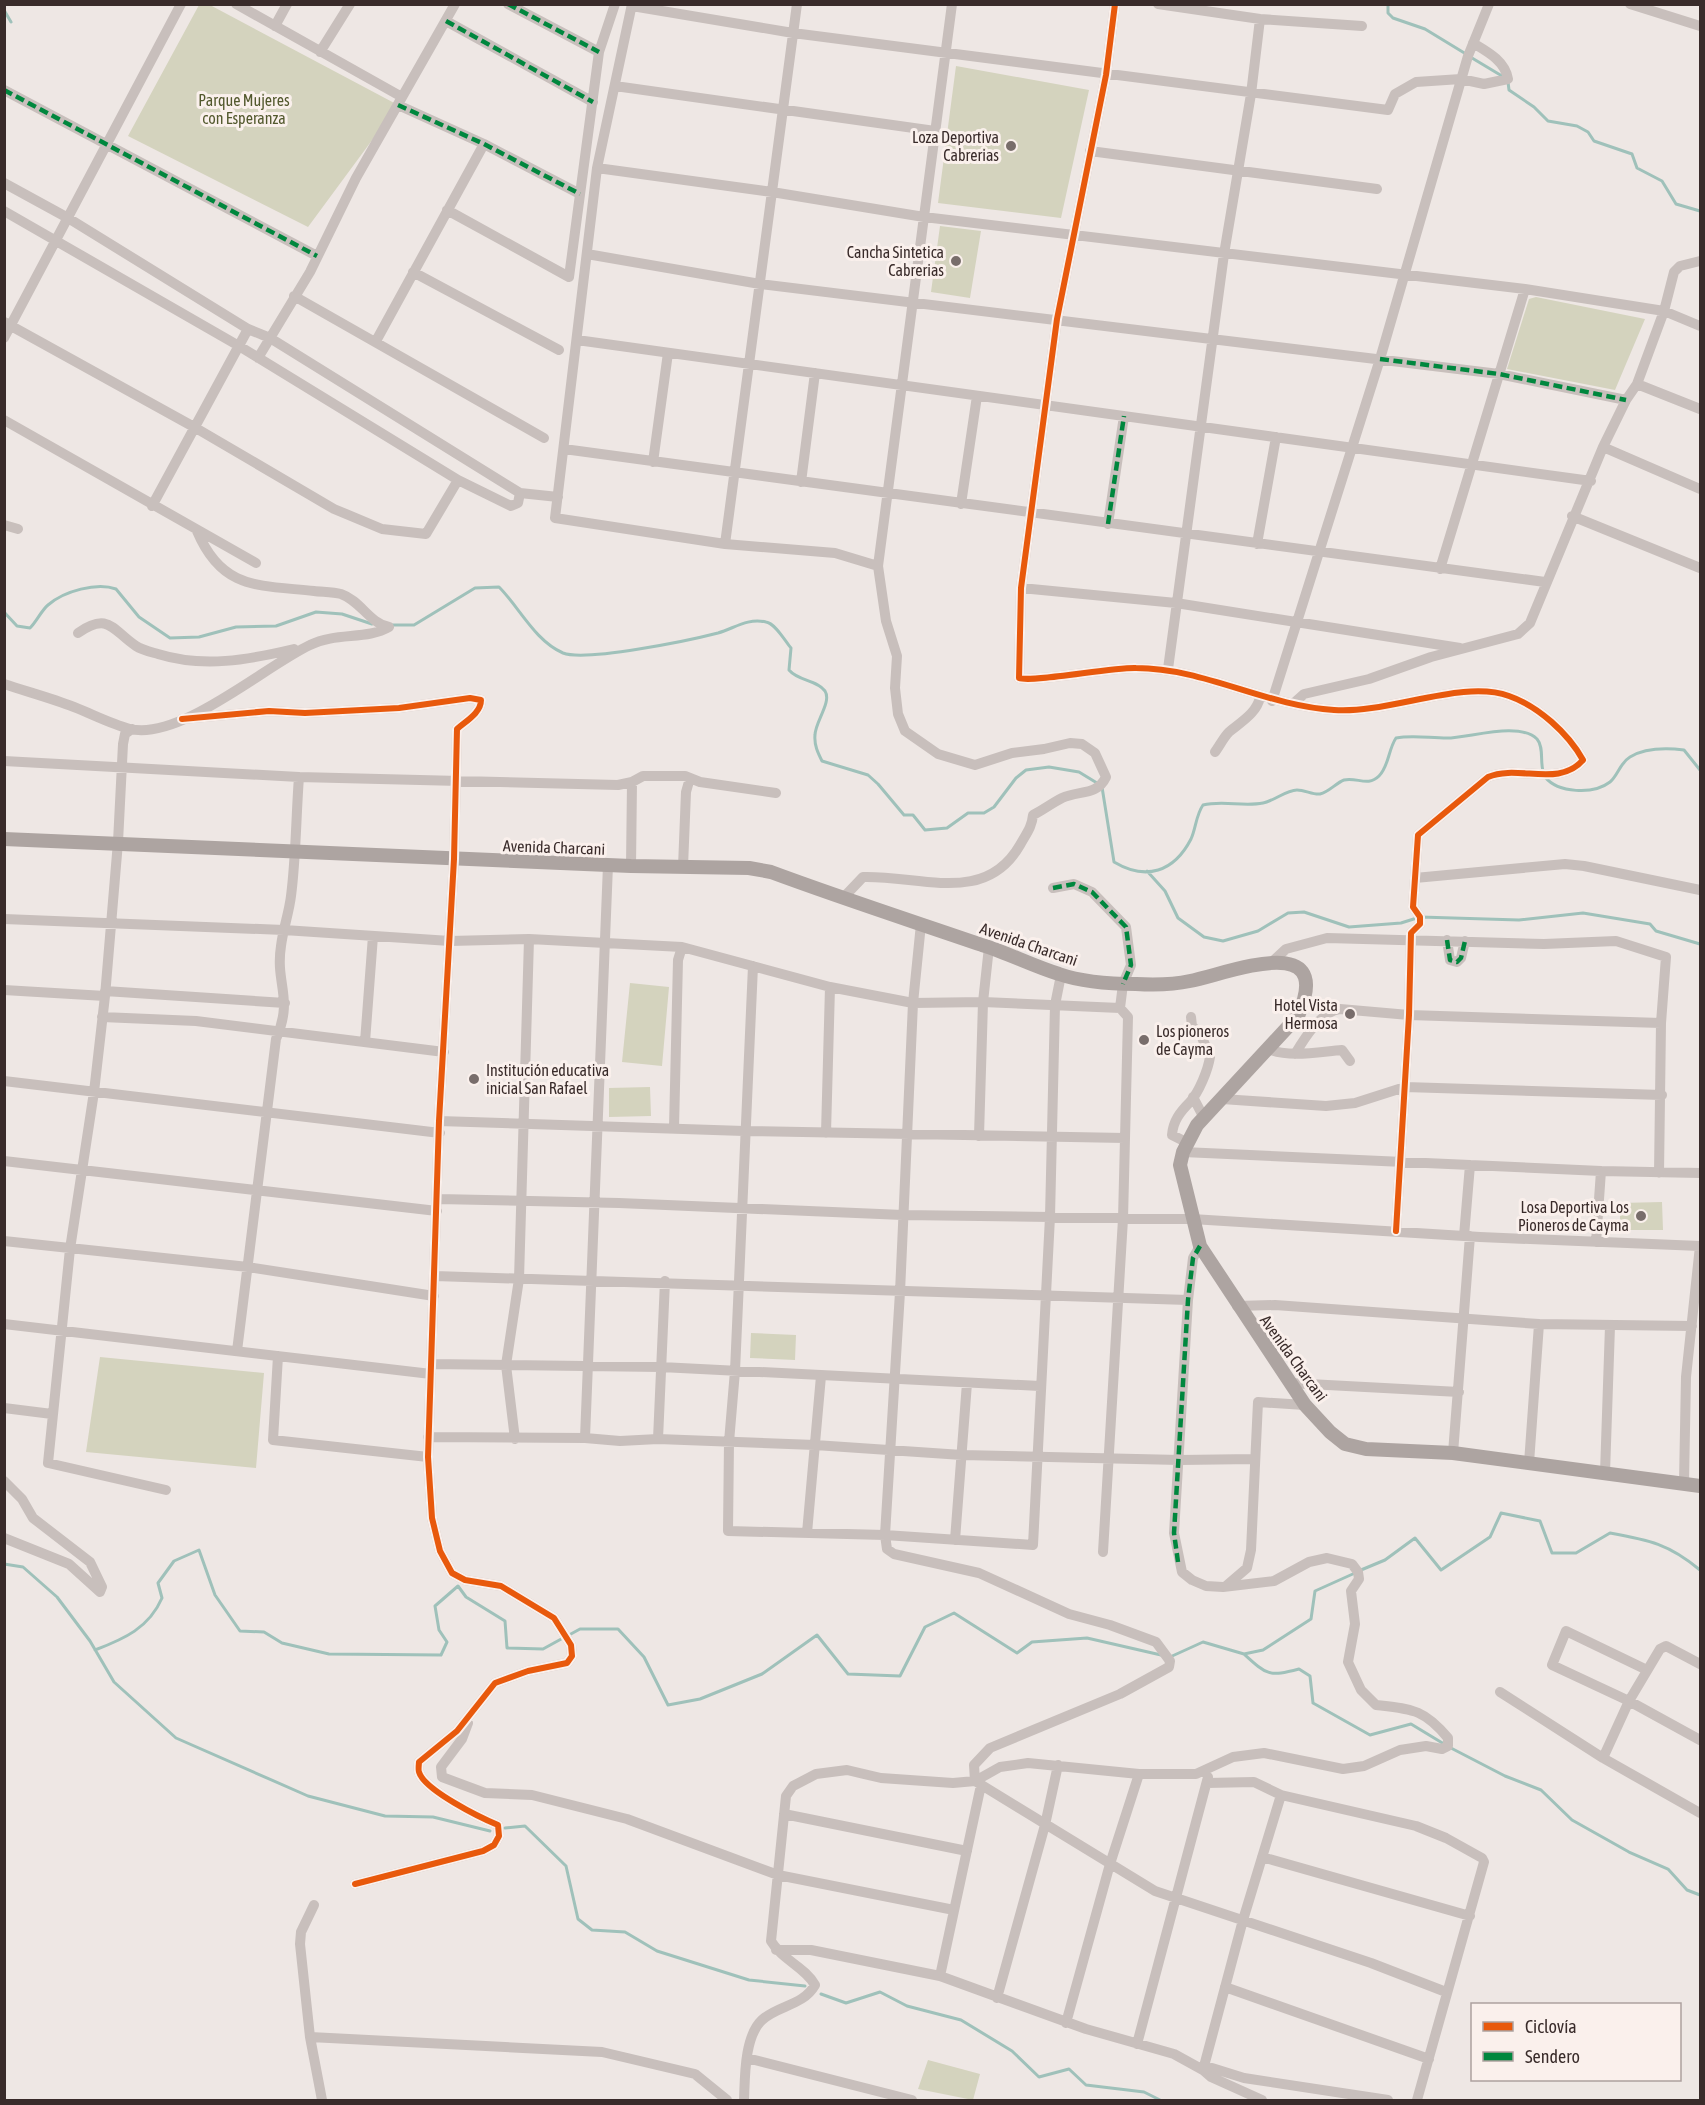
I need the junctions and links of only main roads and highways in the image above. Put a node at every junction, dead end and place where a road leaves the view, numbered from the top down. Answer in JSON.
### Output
{"nodes":[{"id":1,"x":4,"y":839,"type":"edge"},
{"id":2,"x":1701,"y":1486,"type":"edge"}],
"edges":[{"from":1,"to":2,"type":"main road","name":"Avenida Charcani"}]}
